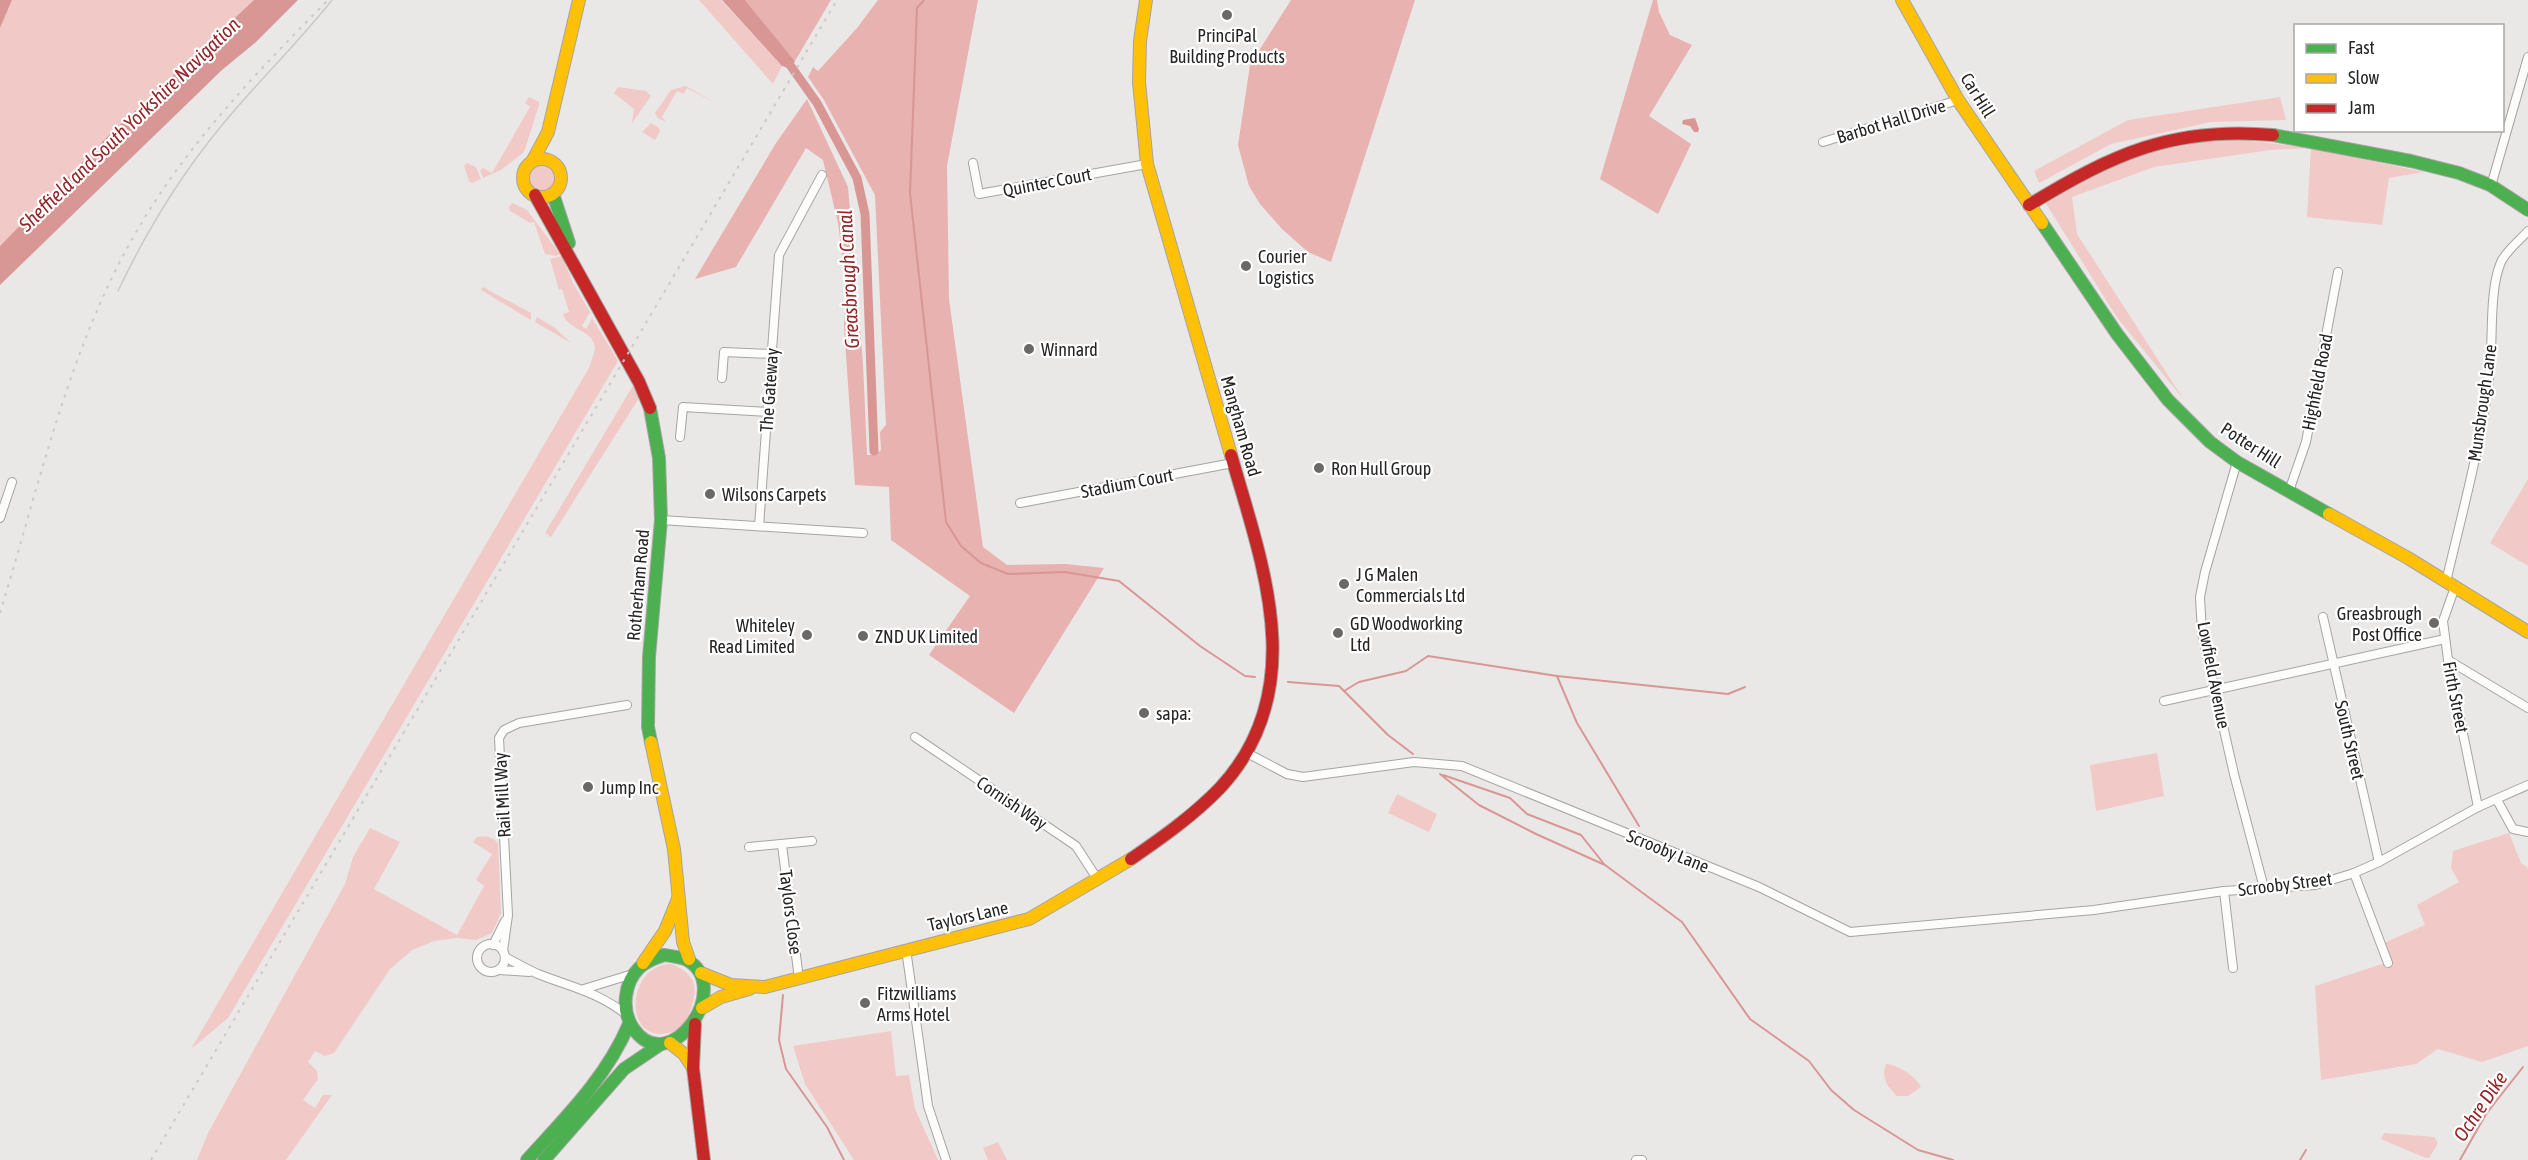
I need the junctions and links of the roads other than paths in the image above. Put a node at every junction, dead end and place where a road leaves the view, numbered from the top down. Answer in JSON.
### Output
{"nodes":[{"id":1,"x":579,"y":0,"type":"edge"},
{"id":2,"x":1146,"y":0,"type":"edge"},
{"id":3,"x":1902,"y":0,"type":"edge"},
{"id":4,"x":2528,"y":57,"type":"edge"},
{"id":5,"x":1958,"y":100,"type":"junction"},
{"id":6,"x":548,"y":132,"type":"junction"},
{"id":7,"x":1823,"y":142,"type":"dead end"},
{"id":8,"x":533,"y":160,"type":"junction"},
{"id":9,"x":553,"y":162,"type":"junction"},
{"id":10,"x":973,"y":163,"type":"dead end"},
{"id":11,"x":1147,"y":164,"type":"junction"},
{"id":12,"x":822,"y":175,"type":"dead end"},
{"id":13,"x":2491,"y":186,"type":"junction"},
{"id":14,"x":553,"y":194,"type":"junction"},
{"id":15,"x":535,"y":195,"type":"junction"},
{"id":16,"x":2029,"y":205,"type":"junction"},
{"id":17,"x":2528,"y":210,"type":"edge"},
{"id":18,"x":2528,"y":231,"type":"edge"},
{"id":19,"x":2338,"y":272,"type":"dead end"},
{"id":20,"x":587,"y":293,"type":"junction"},
{"id":21,"x":772,"y":354,"type":"junction"},
{"id":22,"x":722,"y":378,"type":"dead end"},
{"id":23,"x":768,"y":412,"type":"junction"},
{"id":24,"x":680,"y":437,"type":"dead end"},
{"id":25,"x":2237,"y":462,"type":"junction"},
{"id":26,"x":1233,"y":463,"type":"junction"},
{"id":27,"x":12,"y":482,"type":"dead end"},
{"id":28,"x":2289,"y":491,"type":"junction"},
{"id":29,"x":1020,"y":504,"type":"dead end"},
{"id":30,"x":0,"y":518,"type":"edge"},
{"id":31,"x":661,"y":520,"type":"junction"},
{"id":32,"x":759,"y":526,"type":"junction"},
{"id":33,"x":863,"y":533,"type":"dead end"},
{"id":34,"x":2451,"y":585,"type":"junction"},
{"id":35,"x":2323,"y":617,"type":"dead end"},
{"id":36,"x":2528,"y":632,"type":"edge"},
{"id":37,"x":2445,"y":639,"type":"junction"},
{"id":38,"x":2448,"y":660,"type":"junction"},
{"id":39,"x":2332,"y":662,"type":"junction"},
{"id":40,"x":2216,"y":690,"type":"junction"},
{"id":41,"x":2164,"y":701,"type":"dead end"},
{"id":42,"x":627,"y":705,"type":"dead end"},
{"id":43,"x":2528,"y":707,"type":"edge"},
{"id":44,"x":915,"y":737,"type":"dead end"},
{"id":45,"x":1247,"y":753,"type":"junction"},
{"id":46,"x":2528,"y":785,"type":"edge"},
{"id":47,"x":2497,"y":800,"type":"junction"},
{"id":48,"x":2478,"y":807,"type":"junction"},
{"id":49,"x":1171,"y":831,"type":"joint"},
{"id":50,"x":2528,"y":832,"type":"edge"},
{"id":51,"x":812,"y":841,"type":"dead end"},
{"id":52,"x":782,"y":845,"type":"junction"},
{"id":53,"x":749,"y":846,"type":"dead end"},
{"id":54,"x":2379,"y":862,"type":"junction"},
{"id":55,"x":2354,"y":873,"type":"junction"},
{"id":56,"x":1098,"y":880,"type":"junction"},
{"id":57,"x":2264,"y":888,"type":"junction"},
{"id":58,"x":2224,"y":891,"type":"junction"},
{"id":59,"x":680,"y":894,"type":"junction"},
{"id":60,"x":2094,"y":910,"type":"joint"},
{"id":61,"x":508,"y":915,"type":"junction"},
{"id":62,"x":492,"y":945,"type":"junction"},
{"id":63,"x":906,"y":949,"type":"junction"},
{"id":64,"x":504,"y":954,"type":"junction"},
{"id":65,"x":688,"y":959,"type":"junction"},
{"id":66,"x":2388,"y":963,"type":"dead end"},
{"id":67,"x":2233,"y":968,"type":"dead end"},
{"id":68,"x":499,"y":970,"type":"junction"},
{"id":69,"x":638,"y":970,"type":"junction"},
{"id":70,"x":536,"y":973,"type":"junction"},
{"id":71,"x":701,"y":973,"type":"junction"},
{"id":72,"x":799,"y":979,"type":"junction"},
{"id":73,"x":754,"y":988,"type":"junction"},
{"id":74,"x":584,"y":989,"type":"junction"},
{"id":75,"x":702,"y":1008,"type":"junction"},
{"id":76,"x":628,"y":1019,"type":"junction"},
{"id":77,"x":695,"y":1024,"type":"junction"},
{"id":78,"x":665,"y":1043,"type":"junction"},
{"id":79,"x":693,"y":1068,"type":"junction"},
{"id":80,"x":527,"y":1160,"type":"edge"},
{"id":81,"x":544,"y":1160,"type":"edge"},
{"id":82,"x":704,"y":1160,"type":"edge"},
{"id":83,"x":946,"y":1160,"type":"edge"},
{"id":84,"x":1636,"y":1160,"type":"edge"},
{"id":85,"x":1642,"y":1160,"type":"edge"}],
"edges":[{"from":1,"to":6,"type":"main road","name":"Rotherham Road"},
{"from":2,"to":11,"type":"main road","name":"Mangham Road"},
{"from":3,"to":5,"type":"main road","name":"Car Hill"},
{"from":4,"to":13,"type":"street"},
{"from":5,"to":7,"type":"street","name":"Barbot Hall Drive"},
{"from":5,"to":16,"type":"main road","name":"Car Hill"},
{"from":6,"to":8,"type":"main road","name":"Rotherham Road"},
{"from":6,"to":9,"type":"main road","name":"Rotherham Road"},
{"from":8,"to":9,"type":"main road"},
{"from":8,"to":15,"type":"main road","name":"Rotherham Road"},
{"from":9,"to":14,"type":"main road","name":"Rotherham Road"},
{"from":10,"to":11,"type":"street","name":"Quintec Court"},
{"from":11,"to":26,"type":"main road","name":"Mangham Road"},
{"from":12,"to":21,"type":"street","name":"The Gateway"},
{"from":13,"to":16,"type":"main road"},
{"from":13,"to":17,"type":"main road"},
{"from":14,"to":15,"type":"main road"},
{"from":14,"to":20,"type":"main road","name":"Rotherham Road"},
{"from":15,"to":20,"type":"main road","name":"Rotherham Road"},
{"from":16,"to":25,"type":"main road","name":"Potter Hill"},
{"from":18,"to":34,"type":"street","name":"Munsbrough Lane"},
{"from":19,"to":28,"type":"street","name":"Highfield Road"},
{"from":20,"to":31,"type":"main road","name":"Rotherham Road"},
{"from":21,"to":22,"type":"street"},
{"from":21,"to":23,"type":"street","name":"The Gateway"},
{"from":23,"to":24,"type":"street"},
{"from":23,"to":32,"type":"street","name":"The Gateway"},
{"from":25,"to":28,"type":"main road","name":"Potter Hill"},
{"from":25,"to":40,"type":"street","name":"Lowfield Avenue"},
{"from":26,"to":29,"type":"street","name":"Stadium Court"},
{"from":26,"to":45,"type":"main road","name":"Mangham Road"},
{"from":27,"to":30,"type":"street"},
{"from":28,"to":34,"type":"main road","name":"Potter Hill"},
{"from":31,"to":32,"type":"street"},
{"from":31,"to":59,"type":"main road","name":"Rotherham Road"},
{"from":32,"to":33,"type":"street"},
{"from":34,"to":36,"type":"main road","name":"Potter Hill"},
{"from":34,"to":37,"type":"street","name":"Firth Street"},
{"from":35,"to":39,"type":"street","name":"South Street"},
{"from":37,"to":38,"type":"street","name":"Firth Street"},
{"from":37,"to":39,"type":"street"},
{"from":38,"to":43,"type":"street"},
{"from":38,"to":48,"type":"street","name":"Firth Street"},
{"from":39,"to":40,"type":"street"},
{"from":39,"to":54,"type":"street","name":"South Street"},
{"from":40,"to":41,"type":"street"},
{"from":40,"to":57,"type":"street","name":"Lowfield Avenue"},
{"from":42,"to":61,"type":"street","name":"Rail Mill Way"},
{"from":44,"to":56,"type":"street","name":"Cornish Way"},
{"from":45,"to":49,"type":"main road","name":"Mangham Road"},
{"from":45,"to":60,"type":"street","name":"Scrooby Lane"},
{"from":46,"to":47,"type":"street","name":"Scrooby Street"},
{"from":47,"to":48,"type":"street","name":"Scrooby Street"},
{"from":47,"to":50,"type":"street"},
{"from":48,"to":54,"type":"street","name":"Scrooby Street"},
{"from":49,"to":56,"type":"main road","name":"Taylors Lane"},
{"from":51,"to":52,"type":"street","name":"Taylors Close"},
{"from":52,"to":53,"type":"street","name":"Taylors Close"},
{"from":52,"to":72,"type":"street","name":"Taylors Close"},
{"from":54,"to":55,"type":"street","name":"Scrooby Street"},
{"from":55,"to":57,"type":"street","name":"Scrooby Street"},
{"from":55,"to":66,"type":"street"},
{"from":56,"to":63,"type":"main road","name":"Taylors Lane"},
{"from":57,"to":58,"type":"street","name":"Scrooby Street"},
{"from":58,"to":60,"type":"street","name":"Scrooby Street"},
{"from":58,"to":67,"type":"street"},
{"from":59,"to":65,"type":"main road","name":"Rotherham Road"},
{"from":59,"to":69,"type":"main road","name":"Rotherham Road"},
{"from":61,"to":62,"type":"street"},
{"from":61,"to":64,"type":"street","name":"Rail Mill Way"},
{"from":62,"to":64,"type":"street"},
{"from":62,"to":68,"type":"street"},
{"from":63,"to":72,"type":"main road","name":"Taylors Lane"},
{"from":63,"to":83,"type":"street"},
{"from":64,"to":68,"type":"street"},
{"from":64,"to":70,"type":"street"},
{"from":65,"to":69,"type":"main road"},
{"from":65,"to":71,"type":"main road"},
{"from":68,"to":70,"type":"street"},
{"from":69,"to":74,"type":"street"},
{"from":69,"to":76,"type":"main road"},
{"from":70,"to":74,"type":"street"},
{"from":71,"to":73,"type":"main road","name":"Taylors Lane"},
{"from":71,"to":75,"type":"main road"},
{"from":72,"to":73,"type":"main road","name":"Taylors Lane"},
{"from":73,"to":75,"type":"main road","name":"Taylors Lane"},
{"from":74,"to":76,"type":"street"},
{"from":75,"to":77,"type":"main road"},
{"from":76,"to":78,"type":"main road"},
{"from":76,"to":80,"type":"main road"},
{"from":77,"to":78,"type":"main road"},
{"from":77,"to":79,"type":"main road"},
{"from":78,"to":79,"type":"main road"},
{"from":78,"to":81,"type":"main road"},
{"from":79,"to":82,"type":"main road"},
{"from":84,"to":85,"type":"street"}]}
